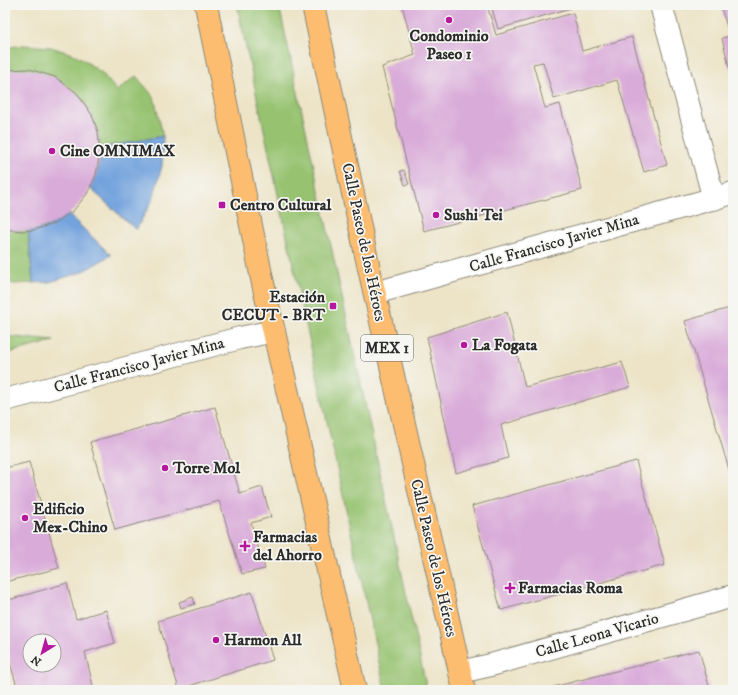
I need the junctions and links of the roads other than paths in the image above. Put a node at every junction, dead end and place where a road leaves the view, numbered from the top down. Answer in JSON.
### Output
{"nodes":[{"id":1,"x":206,"y":5,"type":"edge"},
{"id":2,"x":312,"y":5,"type":"edge"},
{"id":3,"x":661,"y":5,"type":"edge"},
{"id":4,"x":723,"y":196,"type":"edge"},
{"id":5,"x":375,"y":293,"type":"junction"},
{"id":6,"x":274,"y":331,"type":"junction"},
{"id":7,"x":5,"y":400,"type":"edge"},
{"id":8,"x":733,"y":596,"type":"edge"},
{"id":9,"x":462,"y":681,"type":"edge"},
{"id":10,"x":355,"y":690,"type":"edge"}],
"edges":[{"from":1,"to":6,"type":"main road"},
{"from":2,"to":5,"type":"main road","name":"Calle Paseo de los Héroes","number":"MEX 1"},
{"from":3,"to":4,"type":"street"},
{"from":4,"to":5,"type":"street","name":"Calle Francisco Javier Mina"},
{"from":5,"to":9,"type":"main road","name":"Calle Paseo de los Héroes","number":"MEX 1"},
{"from":6,"to":7,"type":"street","name":"Calle Francisco Javier Mina"},
{"from":6,"to":10,"type":"main road"},
{"from":8,"to":9,"type":"street","name":"Calle Leona Vicario"}]}
